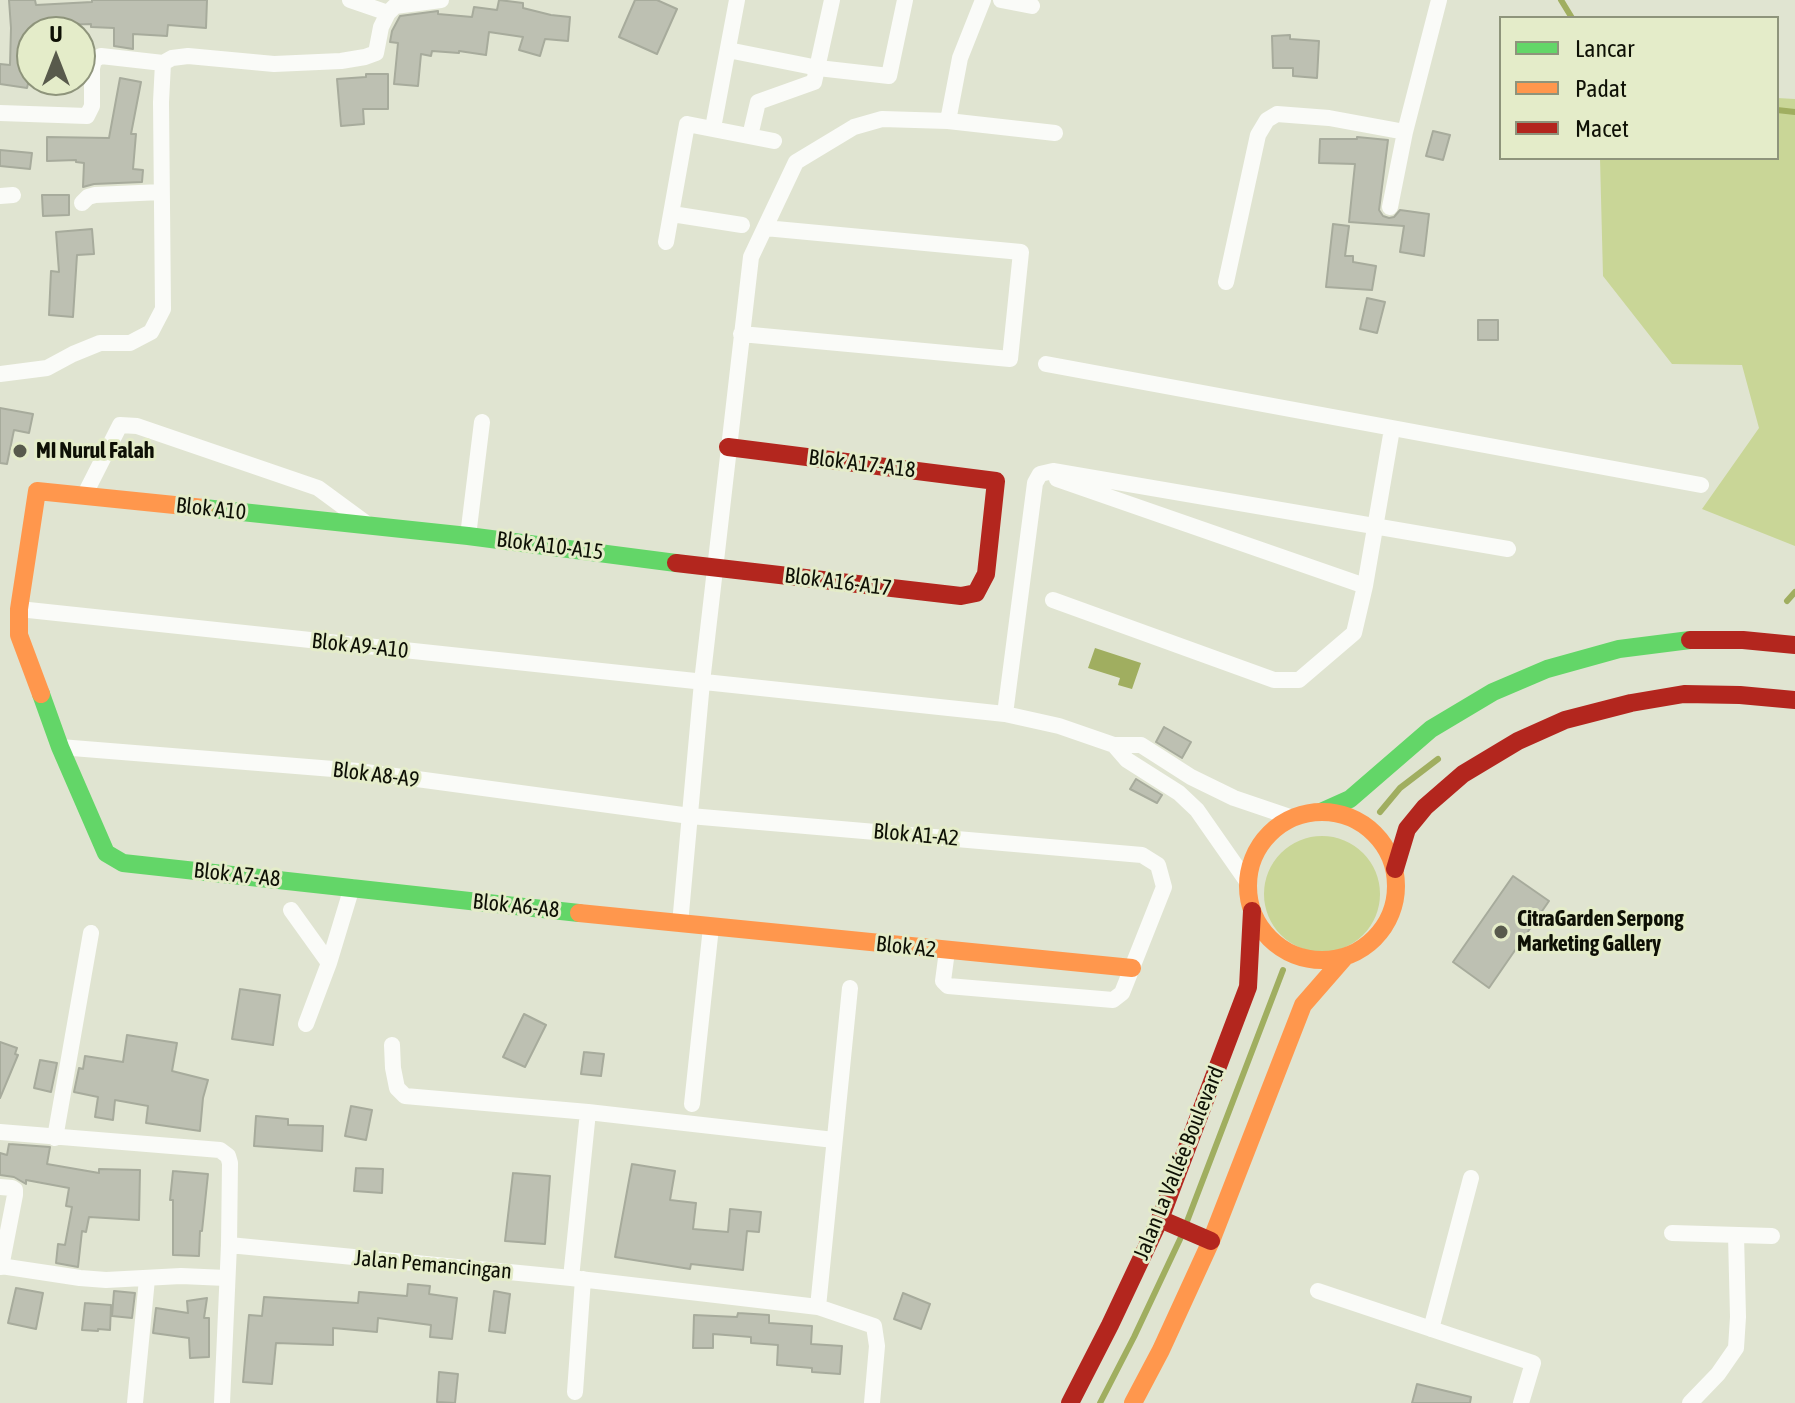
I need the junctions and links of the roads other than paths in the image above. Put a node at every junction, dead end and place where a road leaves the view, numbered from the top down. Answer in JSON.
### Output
{"nodes":[{"id":1,"x":350,"y":0,"type":"edge"},
{"id":2,"x":441,"y":0,"type":"edge"},
{"id":3,"x":737,"y":0,"type":"edge"},
{"id":4,"x":832,"y":0,"type":"edge"},
{"id":5,"x":905,"y":0,"type":"edge"},
{"id":6,"x":983,"y":0,"type":"edge"},
{"id":7,"x":1001,"y":0,"type":"edge"},
{"id":8,"x":1439,"y":0,"type":"edge"},
{"id":9,"x":1032,"y":6,"type":"dead end"},
{"id":10,"x":388,"y":13,"type":"junction"},
{"id":11,"x":728,"y":50,"type":"junction"},
{"id":12,"x":163,"y":63,"type":"junction"},
{"id":13,"x":818,"y":68,"type":"junction"},
{"id":14,"x":0,"y":113,"type":"edge"},
{"id":15,"x":948,"y":121,"type":"junction"},
{"id":16,"x":713,"y":128,"type":"junction"},
{"id":17,"x":1405,"y":132,"type":"junction"},
{"id":18,"x":1055,"y":133,"type":"dead end"},
{"id":19,"x":750,"y":136,"type":"junction"},
{"id":20,"x":774,"y":141,"type":"dead end"},
{"id":21,"x":161,"y":192,"type":"junction"},
{"id":22,"x":82,"y":203,"type":"dead end"},
{"id":23,"x":1390,"y":207,"type":"dead end"},
{"id":24,"x":672,"y":214,"type":"junction"},
{"id":25,"x":742,"y":225,"type":"dead end"},
{"id":26,"x":765,"y":228,"type":"junction"},
{"id":27,"x":666,"y":242,"type":"dead end"},
{"id":28,"x":1226,"y":282,"type":"dead end"},
{"id":29,"x":741,"y":334,"type":"junction"},
{"id":30,"x":1046,"y":364,"type":"dead end"},
{"id":31,"x":0,"y":374,"type":"edge"},
{"id":32,"x":482,"y":422,"type":"dead end"},
{"id":33,"x":1392,"y":429,"type":"junction"},
{"id":34,"x":728,"y":447,"type":"junction"},
{"id":35,"x":1047,"y":472,"type":"junction"},
{"id":36,"x":1701,"y":485,"type":"dead end"},
{"id":37,"x":84,"y":496,"type":"junction"},
{"id":38,"x":1375,"y":525,"type":"junction"},
{"id":39,"x":376,"y":527,"type":"junction"},
{"id":40,"x":468,"y":536,"type":"junction"},
{"id":41,"x":1508,"y":549,"type":"dead end"},
{"id":42,"x":716,"y":568,"type":"junction"},
{"id":43,"x":1365,"y":586,"type":"junction"},
{"id":44,"x":961,"y":596,"type":"joint"},
{"id":45,"x":1053,"y":600,"type":"dead end"},
{"id":46,"x":19,"y":609,"type":"junction"},
{"id":47,"x":1795,"y":645,"type":"edge"},
{"id":48,"x":702,"y":682,"type":"junction"},
{"id":49,"x":1795,"y":700,"type":"edge"},
{"id":50,"x":1005,"y":714,"type":"junction"},
{"id":51,"x":1114,"y":745,"type":"junction"},
{"id":52,"x":60,"y":747,"type":"junction"},
{"id":53,"x":1191,"y":777,"type":"junction"},
{"id":54,"x":1179,"y":793,"type":"junction"},
{"id":55,"x":1321,"y":812,"type":"junction"},
{"id":56,"x":690,"y":816,"type":"junction"},
{"id":57,"x":1293,"y":818,"type":"junction"},
{"id":58,"x":1395,"y":869,"type":"junction"},
{"id":59,"x":1248,"y":883,"type":"junction"},
{"id":60,"x":352,"y":887,"type":"junction"},
{"id":61,"x":291,"y":910,"type":"dead end"},
{"id":62,"x":1252,"y":911,"type":"junction"},
{"id":63,"x":680,"y":924,"type":"junction"},
{"id":64,"x":711,"y":927,"type":"junction"},
{"id":65,"x":91,"y":933,"type":"dead end"},
{"id":66,"x":947,"y":951,"type":"junction"},
{"id":67,"x":1344,"y":958,"type":"junction"},
{"id":68,"x":329,"y":963,"type":"junction"},
{"id":69,"x":1132,"y":968,"type":"junction"},
{"id":70,"x":850,"y":988,"type":"dead end"},
{"id":71,"x":306,"y":1024,"type":"dead end"},
{"id":72,"x":392,"y":1045,"type":"dead end"},
{"id":73,"x":692,"y":1104,"type":"dead end"},
{"id":74,"x":588,"y":1112,"type":"junction"},
{"id":75,"x":0,"y":1132,"type":"edge"},
{"id":76,"x":55,"y":1138,"type":"junction"},
{"id":77,"x":834,"y":1140,"type":"junction"},
{"id":78,"x":1471,"y":1178,"type":"dead end"},
{"id":79,"x":0,"y":1187,"type":"edge"},
{"id":80,"x":1160,"y":1219,"type":"junction"},
{"id":81,"x":1672,"y":1233,"type":"dead end"},
{"id":82,"x":1736,"y":1235,"type":"junction"},
{"id":83,"x":1772,"y":1236,"type":"dead end"},
{"id":84,"x":1211,"y":1241,"type":"junction"},
{"id":85,"x":229,"y":1245,"type":"junction"},
{"id":86,"x":1,"y":1266,"type":"edge"},
{"id":87,"x":226,"y":1278,"type":"junction"},
{"id":88,"x":577,"y":1278,"type":"junction"},
{"id":89,"x":147,"y":1279,"type":"junction"},
{"id":90,"x":1318,"y":1291,"type":"dead end"},
{"id":91,"x":818,"y":1307,"type":"junction"},
{"id":92,"x":1431,"y":1329,"type":"junction"},
{"id":93,"x":575,"y":1392,"type":"dead end"},
{"id":94,"x":135,"y":1403,"type":"edge"},
{"id":95,"x":222,"y":1403,"type":"edge"},
{"id":96,"x":872,"y":1403,"type":"edge"},
{"id":97,"x":1070,"y":1403,"type":"edge"},
{"id":98,"x":1133,"y":1403,"type":"edge"},
{"id":99,"x":1521,"y":1403,"type":"edge"},
{"id":100,"x":1690,"y":1403,"type":"edge"}],
"edges":[{"from":1,"to":10,"type":"street"},
{"from":2,"to":10,"type":"street"},
{"from":3,"to":11,"type":"street"},
{"from":4,"to":13,"type":"street"},
{"from":5,"to":13,"type":"street"},
{"from":6,"to":15,"type":"street"},
{"from":7,"to":9,"type":"street"},
{"from":8,"to":17,"type":"street"},
{"from":10,"to":12,"type":"street"},
{"from":11,"to":13,"type":"street"},
{"from":11,"to":16,"type":"street"},
{"from":12,"to":14,"type":"street"},
{"from":12,"to":21,"type":"street"},
{"from":13,"to":19,"type":"street"},
{"from":15,"to":18,"type":"street"},
{"from":15,"to":26,"type":"street"},
{"from":16,"to":19,"type":"street"},
{"from":16,"to":24,"type":"street"},
{"from":17,"to":23,"type":"street"},
{"from":17,"to":28,"type":"street"},
{"from":19,"to":20,"type":"street"},
{"from":21,"to":22,"type":"street"},
{"from":21,"to":31,"type":"street"},
{"from":24,"to":25,"type":"street"},
{"from":24,"to":27,"type":"street"},
{"from":26,"to":29,"type":"street"},
{"from":26,"to":29,"type":"street"},
{"from":29,"to":34,"type":"street"},
{"from":30,"to":33,"type":"street"},
{"from":32,"to":40,"type":"street"},
{"from":33,"to":36,"type":"street"},
{"from":33,"to":38,"type":"street"},
{"from":34,"to":42,"type":"street"},
{"from":34,"to":44,"type":"street","name":"Blok A17-A18"},
{"from":35,"to":38,"type":"street"},
{"from":35,"to":43,"type":"street"},
{"from":35,"to":50,"type":"street"},
{"from":37,"to":39,"type":"street","name":"Blok A10"},
{"from":37,"to":39,"type":"street"},
{"from":37,"to":46,"type":"street","name":"Blok A10"},
{"from":38,"to":41,"type":"street"},
{"from":38,"to":43,"type":"street"},
{"from":39,"to":40,"type":"street","name":"Blok A10-A15"},
{"from":40,"to":42,"type":"street","name":"Blok A10-A15"},
{"from":42,"to":44,"type":"street","name":"Blok A16-A17"},
{"from":42,"to":48,"type":"street"},
{"from":43,"to":45,"type":"street"},
{"from":46,"to":48,"type":"street","name":"Blok A9-A10"},
{"from":46,"to":52,"type":"street"},
{"from":47,"to":55,"type":"street"},
{"from":48,"to":50,"type":"street","name":"Blok A9-A10"},
{"from":48,"to":56,"type":"street"},
{"from":49,"to":58,"type":"street"},
{"from":50,"to":51,"type":"street","name":"Blok A9-A10"},
{"from":51,"to":53,"type":"street"},
{"from":51,"to":54,"type":"street"},
{"from":52,"to":56,"type":"street","name":"Blok A8-A9"},
{"from":52,"to":60,"type":"street","name":"Blok A7-A8"},
{"from":53,"to":54,"type":"street"},
{"from":53,"to":57,"type":"street"},
{"from":54,"to":59,"type":"street"},
{"from":55,"to":57,"type":"street"},
{"from":55,"to":58,"type":"street"},
{"from":56,"to":63,"type":"street"},
{"from":56,"to":69,"type":"street","name":"Blok A1-A2"},
{"from":57,"to":59,"type":"street"},
{"from":58,"to":67,"type":"street"},
{"from":59,"to":62,"type":"street"},
{"from":60,"to":63,"type":"street","name":"Blok A6-A8"},
{"from":60,"to":68,"type":"street"},
{"from":61,"to":68,"type":"street"},
{"from":62,"to":67,"type":"street"},
{"from":62,"to":80,"type":"street","name":"Jalan La Vallée Boulevard"},
{"from":63,"to":64,"type":"street","name":"Blok A2"},
{"from":64,"to":66,"type":"street","name":"Blok A2"},
{"from":64,"to":73,"type":"street"},
{"from":65,"to":76,"type":"street"},
{"from":66,"to":69,"type":"street","name":"Blok A2"},
{"from":66,"to":69,"type":"street"},
{"from":67,"to":84,"type":"street"},
{"from":68,"to":71,"type":"street"},
{"from":70,"to":77,"type":"street"},
{"from":72,"to":74,"type":"street"},
{"from":74,"to":77,"type":"street"},
{"from":74,"to":88,"type":"street"},
{"from":75,"to":76,"type":"street"},
{"from":76,"to":85,"type":"street"},
{"from":77,"to":91,"type":"street"},
{"from":78,"to":92,"type":"street"},
{"from":79,"to":86,"type":"street"},
{"from":80,"to":84,"type":"street"},
{"from":80,"to":97,"type":"street","name":"Jalan La Vallée Boulevard"},
{"from":81,"to":82,"type":"street"},
{"from":82,"to":83,"type":"street"},
{"from":82,"to":100,"type":"street"},
{"from":84,"to":98,"type":"street"},
{"from":85,"to":87,"type":"street"},
{"from":85,"to":88,"type":"street","name":"Jalan Pemancingan"},
{"from":86,"to":89,"type":"street"},
{"from":87,"to":89,"type":"street"},
{"from":87,"to":95,"type":"street"},
{"from":88,"to":91,"type":"street","name":"Jalan Pemancingan"},
{"from":88,"to":93,"type":"street"},
{"from":89,"to":94,"type":"street"},
{"from":90,"to":92,"type":"street"},
{"from":91,"to":96,"type":"street","name":"Jalan Pemancingan"},
{"from":92,"to":99,"type":"street"}]}
